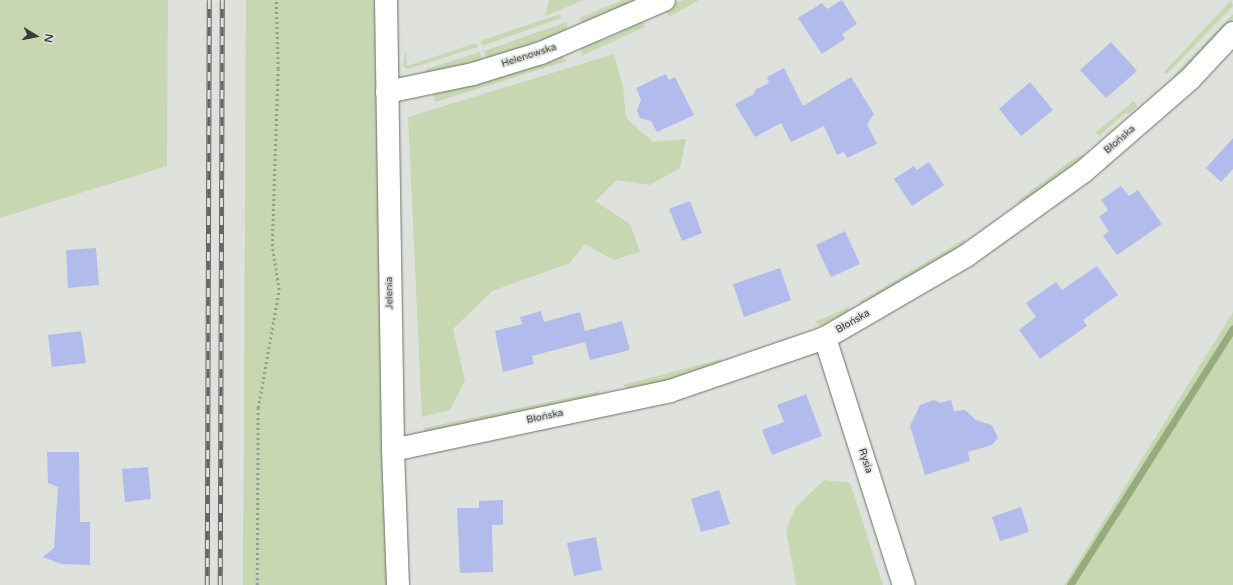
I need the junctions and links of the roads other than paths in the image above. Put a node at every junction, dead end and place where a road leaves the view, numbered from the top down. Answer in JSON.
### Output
{"nodes":[{"id":1,"x":386,"y":0,"type":"edge"},
{"id":2,"x":664,"y":0,"type":"edge"},
{"id":3,"x":1233,"y":33,"type":"edge"},
{"id":4,"x":387,"y":92,"type":"junction"},
{"id":5,"x":825,"y":338,"type":"junction"},
{"id":6,"x":393,"y":450,"type":"junction"},
{"id":7,"x":398,"y":585,"type":"edge"},
{"id":8,"x":904,"y":585,"type":"edge"}],
"edges":[{"from":1,"to":4,"type":"street","name":"Jelenia"},
{"from":2,"to":4,"type":"street","name":"Helenowska"},
{"from":3,"to":5,"type":"street","name":"Błońska"},
{"from":4,"to":6,"type":"street","name":"Jelenia"},
{"from":5,"to":6,"type":"street","name":"Błońska"},
{"from":5,"to":8,"type":"street","name":"Rysia"},
{"from":6,"to":7,"type":"street","name":"Jelenia"}]}
